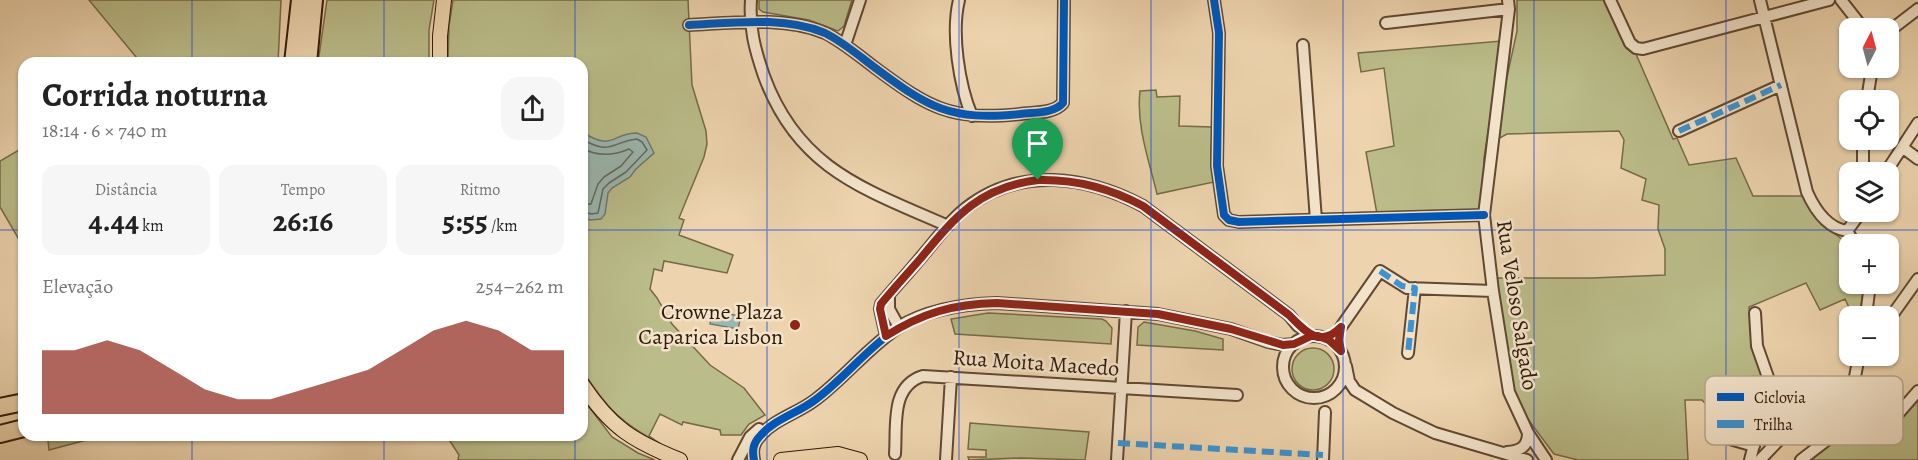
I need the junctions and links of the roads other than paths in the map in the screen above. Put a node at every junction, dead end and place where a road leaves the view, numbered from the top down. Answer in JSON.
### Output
{"nodes":[{"id":1,"x":300,"y":0,"type":"edge"},
{"id":2,"x":314,"y":0,"type":"edge"},
{"id":3,"x":444,"y":0,"type":"edge"},
{"id":4,"x":751,"y":0,"type":"edge"},
{"id":5,"x":860,"y":0,"type":"edge"},
{"id":6,"x":959,"y":0,"type":"edge"},
{"id":7,"x":1064,"y":0,"type":"edge"},
{"id":8,"x":1214,"y":0,"type":"edge"},
{"id":9,"x":1610,"y":0,"type":"edge"},
{"id":10,"x":1760,"y":0,"type":"edge"},
{"id":11,"x":1829,"y":0,"type":"edge"},
{"id":12,"x":1841,"y":0,"type":"edge"},
{"id":13,"x":1509,"y":4,"type":"edge"},
{"id":14,"x":1918,"y":9,"type":"edge"},
{"id":15,"x":1764,"y":17,"type":"junction"},
{"id":16,"x":1855,"y":18,"type":"edge"},
{"id":17,"x":750,"y":22,"type":"junction"},
{"id":18,"x":1386,"y":22,"type":"dead end"},
{"id":19,"x":1899,"y":24,"type":"edge"},
{"id":20,"x":689,"y":25,"type":"dead end"},
{"id":21,"x":845,"y":45,"type":"junction"},
{"id":22,"x":1303,"y":45,"type":"dead end"},
{"id":23,"x":294,"y":57,"type":"edge"},
{"id":24,"x":309,"y":57,"type":"edge"},
{"id":25,"x":440,"y":57,"type":"edge"},
{"id":26,"x":1781,"y":85,"type":"junction"},
{"id":27,"x":972,"y":116,"type":"junction"},
{"id":28,"x":1918,"y":123,"type":"edge"},
{"id":29,"x":1679,"y":131,"type":"dead end"},
{"id":30,"x":1902,"y":147,"type":"junction"},
{"id":31,"x":1918,"y":159,"type":"edge"},
{"id":32,"x":1892,"y":162,"type":"edge"},
{"id":33,"x":1484,"y":215,"type":"junction"},
{"id":34,"x":1316,"y":220,"type":"junction"},
{"id":35,"x":1854,"y":222,"type":"edge"},
{"id":36,"x":948,"y":226,"type":"junction"},
{"id":37,"x":1847,"y":231,"type":"junction"},
{"id":38,"x":1849,"y":234,"type":"edge"},
{"id":39,"x":1918,"y":279,"type":"edge"},
{"id":40,"x":1415,"y":288,"type":"junction"},
{"id":41,"x":1492,"y":291,"type":"junction"},
{"id":42,"x":889,"y":297,"type":"junction"},
{"id":43,"x":1899,"y":306,"type":"edge"},
{"id":44,"x":1125,"y":311,"type":"junction"},
{"id":45,"x":1755,"y":314,"type":"dead end"},
{"id":46,"x":1298,"y":326,"type":"junction"},
{"id":47,"x":899,"y":327,"type":"junction"},
{"id":48,"x":1341,"y":327,"type":"junction"},
{"id":49,"x":886,"y":336,"type":"junction"},
{"id":50,"x":1320,"y":337,"type":"junction"},
{"id":51,"x":1268,"y":342,"type":"junction"},
{"id":52,"x":1294,"y":343,"type":"junction"},
{"id":53,"x":1341,"y":351,"type":"junction"},
{"id":54,"x":1408,"y":353,"type":"dead end"},
{"id":55,"x":1284,"y":359,"type":"junction"},
{"id":56,"x":1346,"y":366,"type":"junction"},
{"id":57,"x":1768,"y":376,"type":"edge"},
{"id":58,"x":951,"y":377,"type":"junction"},
{"id":59,"x":1121,"y":388,"type":"junction"},
{"id":60,"x":1355,"y":390,"type":"junction"},
{"id":61,"x":1918,"y":391,"type":"edge"},
{"id":62,"x":588,"y":393,"type":"edge"},
{"id":63,"x":1332,"y":393,"type":"junction"},
{"id":64,"x":1237,"y":395,"type":"dead end"},
{"id":65,"x":1312,"y":399,"type":"junction"},
{"id":66,"x":18,"y":403,"type":"edge"},
{"id":67,"x":0,"y":407,"type":"edge"},
{"id":68,"x":1903,"y":408,"type":"edge"},
{"id":69,"x":1325,"y":412,"type":"junction"},
{"id":70,"x":774,"y":424,"type":"junction"},
{"id":71,"x":18,"y":430,"type":"edge"},
{"id":72,"x":0,"y":434,"type":"edge"},
{"id":73,"x":1528,"y":434,"type":"junction"},
{"id":74,"x":18,"y":435,"type":"edge"},
{"id":75,"x":0,"y":441,"type":"edge"},
{"id":76,"x":1751,"y":445,"type":"edge"},
{"id":77,"x":1774,"y":445,"type":"edge"},
{"id":78,"x":1820,"y":445,"type":"edge"},
{"id":79,"x":1754,"y":446,"type":"joint"},
{"id":80,"x":1523,"y":448,"type":"junction"},
{"id":81,"x":1539,"y":450,"type":"junction"},
{"id":82,"x":1501,"y":453,"type":"junction"},
{"id":83,"x":895,"y":454,"type":"dead end"},
{"id":84,"x":805,"y":459,"type":"edge"},
{"id":85,"x":680,"y":460,"type":"edge"},
{"id":86,"x":738,"y":460,"type":"edge"},
{"id":87,"x":754,"y":460,"type":"edge"},
{"id":88,"x":781,"y":460,"type":"edge"},
{"id":89,"x":860,"y":460,"type":"edge"},
{"id":90,"x":946,"y":460,"type":"edge"},
{"id":91,"x":1117,"y":460,"type":"edge"},
{"id":92,"x":1323,"y":460,"type":"edge"},
{"id":93,"x":1528,"y":460,"type":"edge"},
{"id":94,"x":1546,"y":460,"type":"edge"},
{"id":95,"x":1750,"y":460,"type":"edge"},
{"id":96,"x":1760,"y":460,"type":"edge"},
{"id":97,"x":1801,"y":460,"type":"edge"}],
"edges":[{"from":1,"to":23,"type":"highway"},
{"from":2,"to":24,"type":"highway"},
{"from":3,"to":25,"type":"main road"},
{"from":4,"to":17,"type":"street"},
{"from":5,"to":21,"type":"street"},
{"from":6,"to":27,"type":"street"},
{"from":7,"to":27,"type":"street"},
{"from":8,"to":34,"type":"street"},
{"from":9,"to":15,"type":"street"},
{"from":10,"to":15,"type":"street"},
{"from":11,"to":15,"type":"street"},
{"from":12,"to":16,"type":"street"},
{"from":13,"to":18,"type":"street"},
{"from":13,"to":33,"type":"street","name":"Rua Veloso Salgado"},
{"from":14,"to":19,"type":"street"},
{"from":15,"to":26,"type":"street"},
{"from":17,"to":20,"type":"street"},
{"from":17,"to":21,"type":"street"},
{"from":17,"to":36,"type":"street"},
{"from":21,"to":27,"type":"street"},
{"from":22,"to":34,"type":"street"},
{"from":26,"to":29,"type":"street"},
{"from":26,"to":37,"type":"street"},
{"from":28,"to":30,"type":"street"},
{"from":30,"to":31,"type":"street"},
{"from":30,"to":32,"type":"street"},
{"from":33,"to":34,"type":"street"},
{"from":33,"to":41,"type":"street","name":"Rua Veloso Salgado"},
{"from":35,"to":37,"type":"street"},
{"from":36,"to":42,"type":"street"},
{"from":36,"to":46,"type":"street"},
{"from":37,"to":38,"type":"street"},
{"from":39,"to":43,"type":"street"},
{"from":40,"to":41,"type":"street"},
{"from":40,"to":48,"type":"street"},
{"from":40,"to":54,"type":"street"},
{"from":41,"to":73,"type":"street","name":"Rua Veloso Salgado"},
{"from":42,"to":47,"type":"street"},
{"from":42,"to":49,"type":"street"},
{"from":44,"to":47,"type":"street"},
{"from":44,"to":51,"type":"street"},
{"from":44,"to":59,"type":"street"},
{"from":45,"to":57,"type":"street"},
{"from":46,"to":50,"type":"street"},
{"from":46,"to":52,"type":"street"},
{"from":47,"to":49,"type":"street"},
{"from":48,"to":50,"type":"street"},
{"from":48,"to":53,"type":"street"},
{"from":49,"to":70,"type":"street"},
{"from":50,"to":52,"type":"street"},
{"from":50,"to":53,"type":"street"},
{"from":51,"to":52,"type":"street"},
{"from":51,"to":55,"type":"street"},
{"from":52,"to":55,"type":"street"},
{"from":53,"to":56,"type":"street"},
{"from":55,"to":65,"type":"street"},
{"from":56,"to":60,"type":"street"},
{"from":56,"to":63,"type":"street"},
{"from":58,"to":59,"type":"street","name":"Rua Moita Macedo"},
{"from":58,"to":83,"type":"street","name":"Rua Moita Macedo"},
{"from":58,"to":90,"type":"street"},
{"from":59,"to":64,"type":"street","name":"Rua Moita Macedo"},
{"from":59,"to":91,"type":"street"},
{"from":60,"to":63,"type":"street"},
{"from":60,"to":82,"type":"street"},
{"from":61,"to":68,"type":"street"},
{"from":62,"to":85,"type":"main road"},
{"from":63,"to":65,"type":"street"},
{"from":63,"to":69,"type":"street"},
{"from":65,"to":69,"type":"street"},
{"from":66,"to":67,"type":"highway"},
{"from":69,"to":92,"type":"street"},
{"from":70,"to":86,"type":"street"},
{"from":70,"to":87,"type":"street"},
{"from":71,"to":72,"type":"highway"},
{"from":73,"to":80,"type":"street"},
{"from":73,"to":81,"type":"street","name":"Rua Veloso Salgado"},
{"from":74,"to":75,"type":"main road"},
{"from":76,"to":79,"type":"street"},
{"from":77,"to":96,"type":"street"},
{"from":78,"to":97,"type":"street"},
{"from":79,"to":95,"type":"street"},
{"from":80,"to":82,"type":"street"},
{"from":80,"to":93,"type":"street"},
{"from":81,"to":93,"type":"street"},
{"from":81,"to":94,"type":"street","name":"Rua Veloso Salgado"},
{"from":82,"to":93,"type":"street"},
{"from":84,"to":88,"type":"main road"},
{"from":84,"to":89,"type":"main road"}]}
